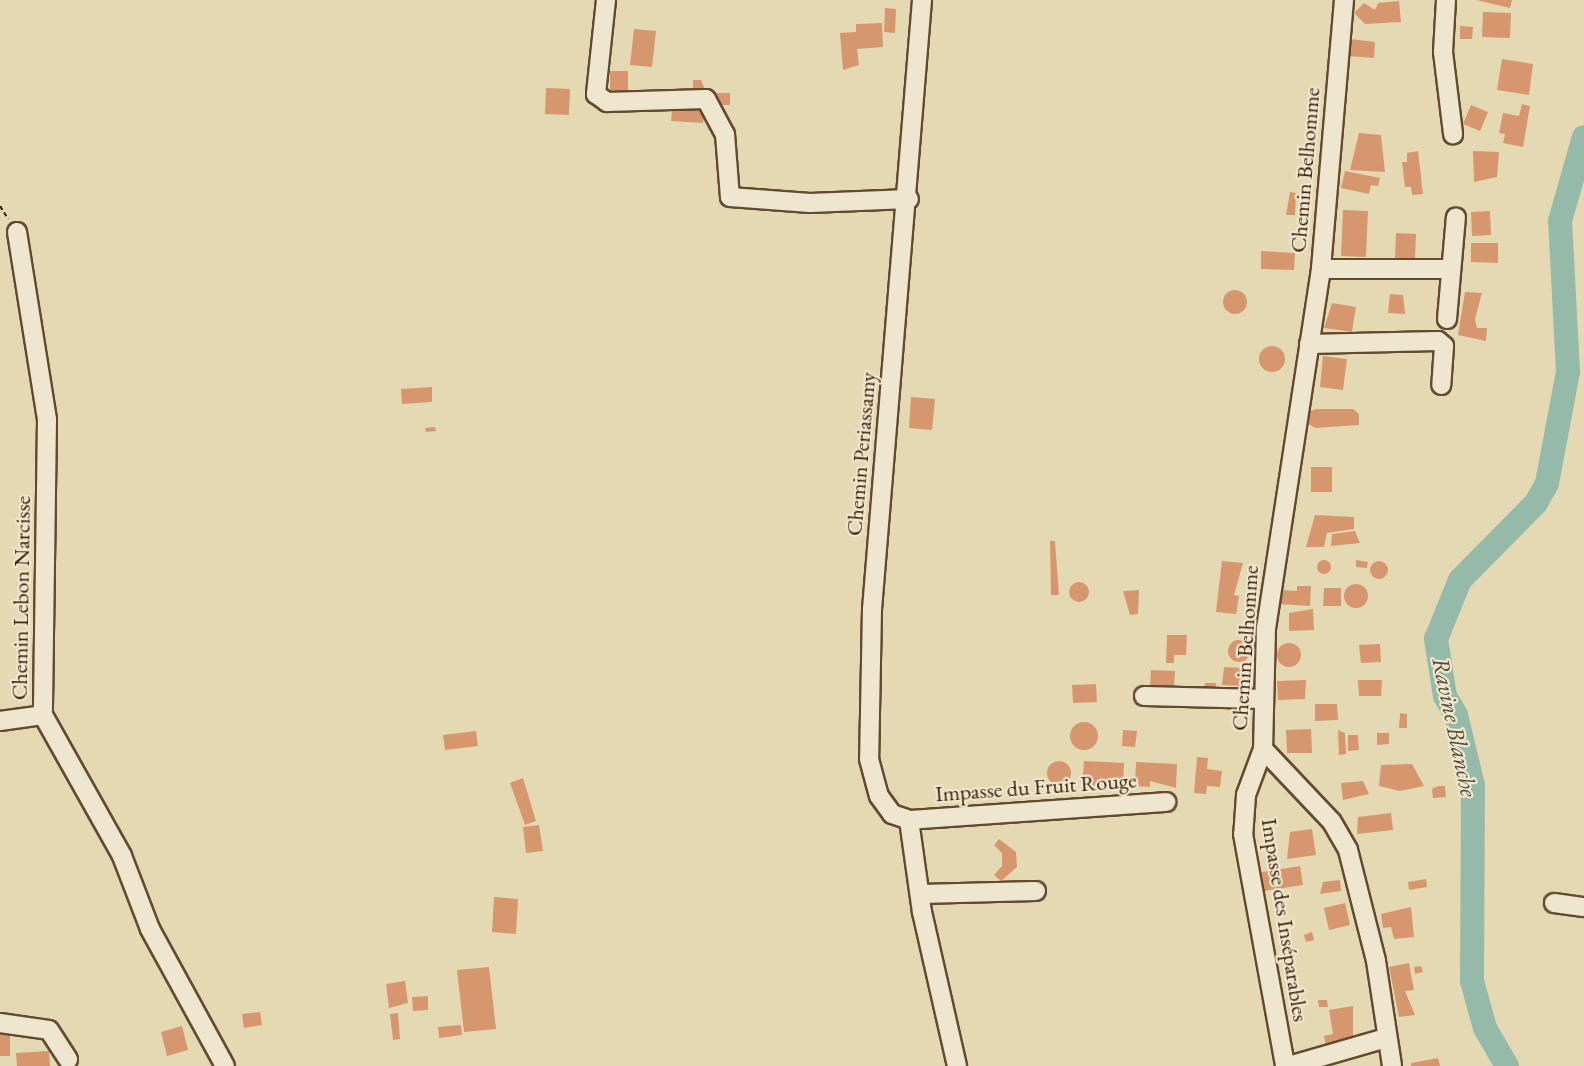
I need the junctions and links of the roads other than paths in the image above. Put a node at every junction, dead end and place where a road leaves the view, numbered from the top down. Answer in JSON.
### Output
{"nodes":[{"id":1,"x":606,"y":0,"type":"edge"},
{"id":2,"x":922,"y":0,"type":"edge"},
{"id":3,"x":1344,"y":0,"type":"edge"},
{"id":4,"x":1446,"y":0,"type":"edge"},
{"id":5,"x":1453,"y":134,"type":"dead end"},
{"id":6,"x":909,"y":199,"type":"junction"},
{"id":7,"x":1456,"y":217,"type":"dead end"},
{"id":8,"x":17,"y":232,"type":"dead end"},
{"id":9,"x":1321,"y":269,"type":"junction"},
{"id":10,"x":1451,"y":269,"type":"junction"},
{"id":11,"x":1447,"y":319,"type":"dead end"},
{"id":12,"x":1309,"y":344,"type":"junction"},
{"id":13,"x":1441,"y":385,"type":"dead end"},
{"id":14,"x":1144,"y":696,"type":"dead end"},
{"id":15,"x":1262,"y":699,"type":"junction"},
{"id":16,"x":43,"y":715,"type":"junction"},
{"id":17,"x":0,"y":721,"type":"edge"},
{"id":18,"x":1263,"y":748,"type":"junction"},
{"id":19,"x":1166,"y":802,"type":"dead end"},
{"id":20,"x":909,"y":820,"type":"junction"},
{"id":21,"x":1035,"y":891,"type":"dead end"},
{"id":22,"x":920,"y":894,"type":"junction"},
{"id":23,"x":1554,"y":903,"type":"dead end"},
{"id":24,"x":1584,"y":907,"type":"edge"},
{"id":25,"x":0,"y":1023,"type":"edge"},
{"id":26,"x":1386,"y":1038,"type":"junction"},
{"id":27,"x":68,"y":1059,"type":"dead end"},
{"id":28,"x":225,"y":1066,"type":"edge"},
{"id":29,"x":957,"y":1066,"type":"edge"},
{"id":30,"x":1287,"y":1066,"type":"edge"},
{"id":31,"x":1392,"y":1066,"type":"edge"}],
"edges":[{"from":1,"to":6,"type":"street"},
{"from":2,"to":6,"type":"street","name":"Chemin Periassamy"},
{"from":3,"to":9,"type":"street","name":"Chemin Belhomme"},
{"from":4,"to":5,"type":"street"},
{"from":6,"to":20,"type":"street","name":"Chemin Periassamy"},
{"from":7,"to":10,"type":"street"},
{"from":8,"to":16,"type":"street","name":"Chemin Lebon Narcisse"},
{"from":9,"to":10,"type":"street"},
{"from":9,"to":12,"type":"street","name":"Chemin Belhomme"},
{"from":10,"to":11,"type":"street"},
{"from":12,"to":13,"type":"street"},
{"from":12,"to":15,"type":"street","name":"Chemin Belhomme"},
{"from":14,"to":15,"type":"street"},
{"from":15,"to":18,"type":"street","name":"Chemin Belhomme"},
{"from":16,"to":17,"type":"street"},
{"from":16,"to":28,"type":"street","name":"Chemin Lebon Narcisse"},
{"from":18,"to":26,"type":"street","name":"Chemin Belhomme"},
{"from":18,"to":30,"type":"street","name":"Impasse des Inséparables"},
{"from":19,"to":20,"type":"street","name":"Impasse du Fruit Rouge"},
{"from":20,"to":22,"type":"street"},
{"from":21,"to":22,"type":"street"},
{"from":22,"to":29,"type":"street"},
{"from":23,"to":24,"type":"street"},
{"from":25,"to":27,"type":"street"},
{"from":26,"to":30,"type":"street"},
{"from":26,"to":31,"type":"street","name":"Chemin Belhomme"}]}
